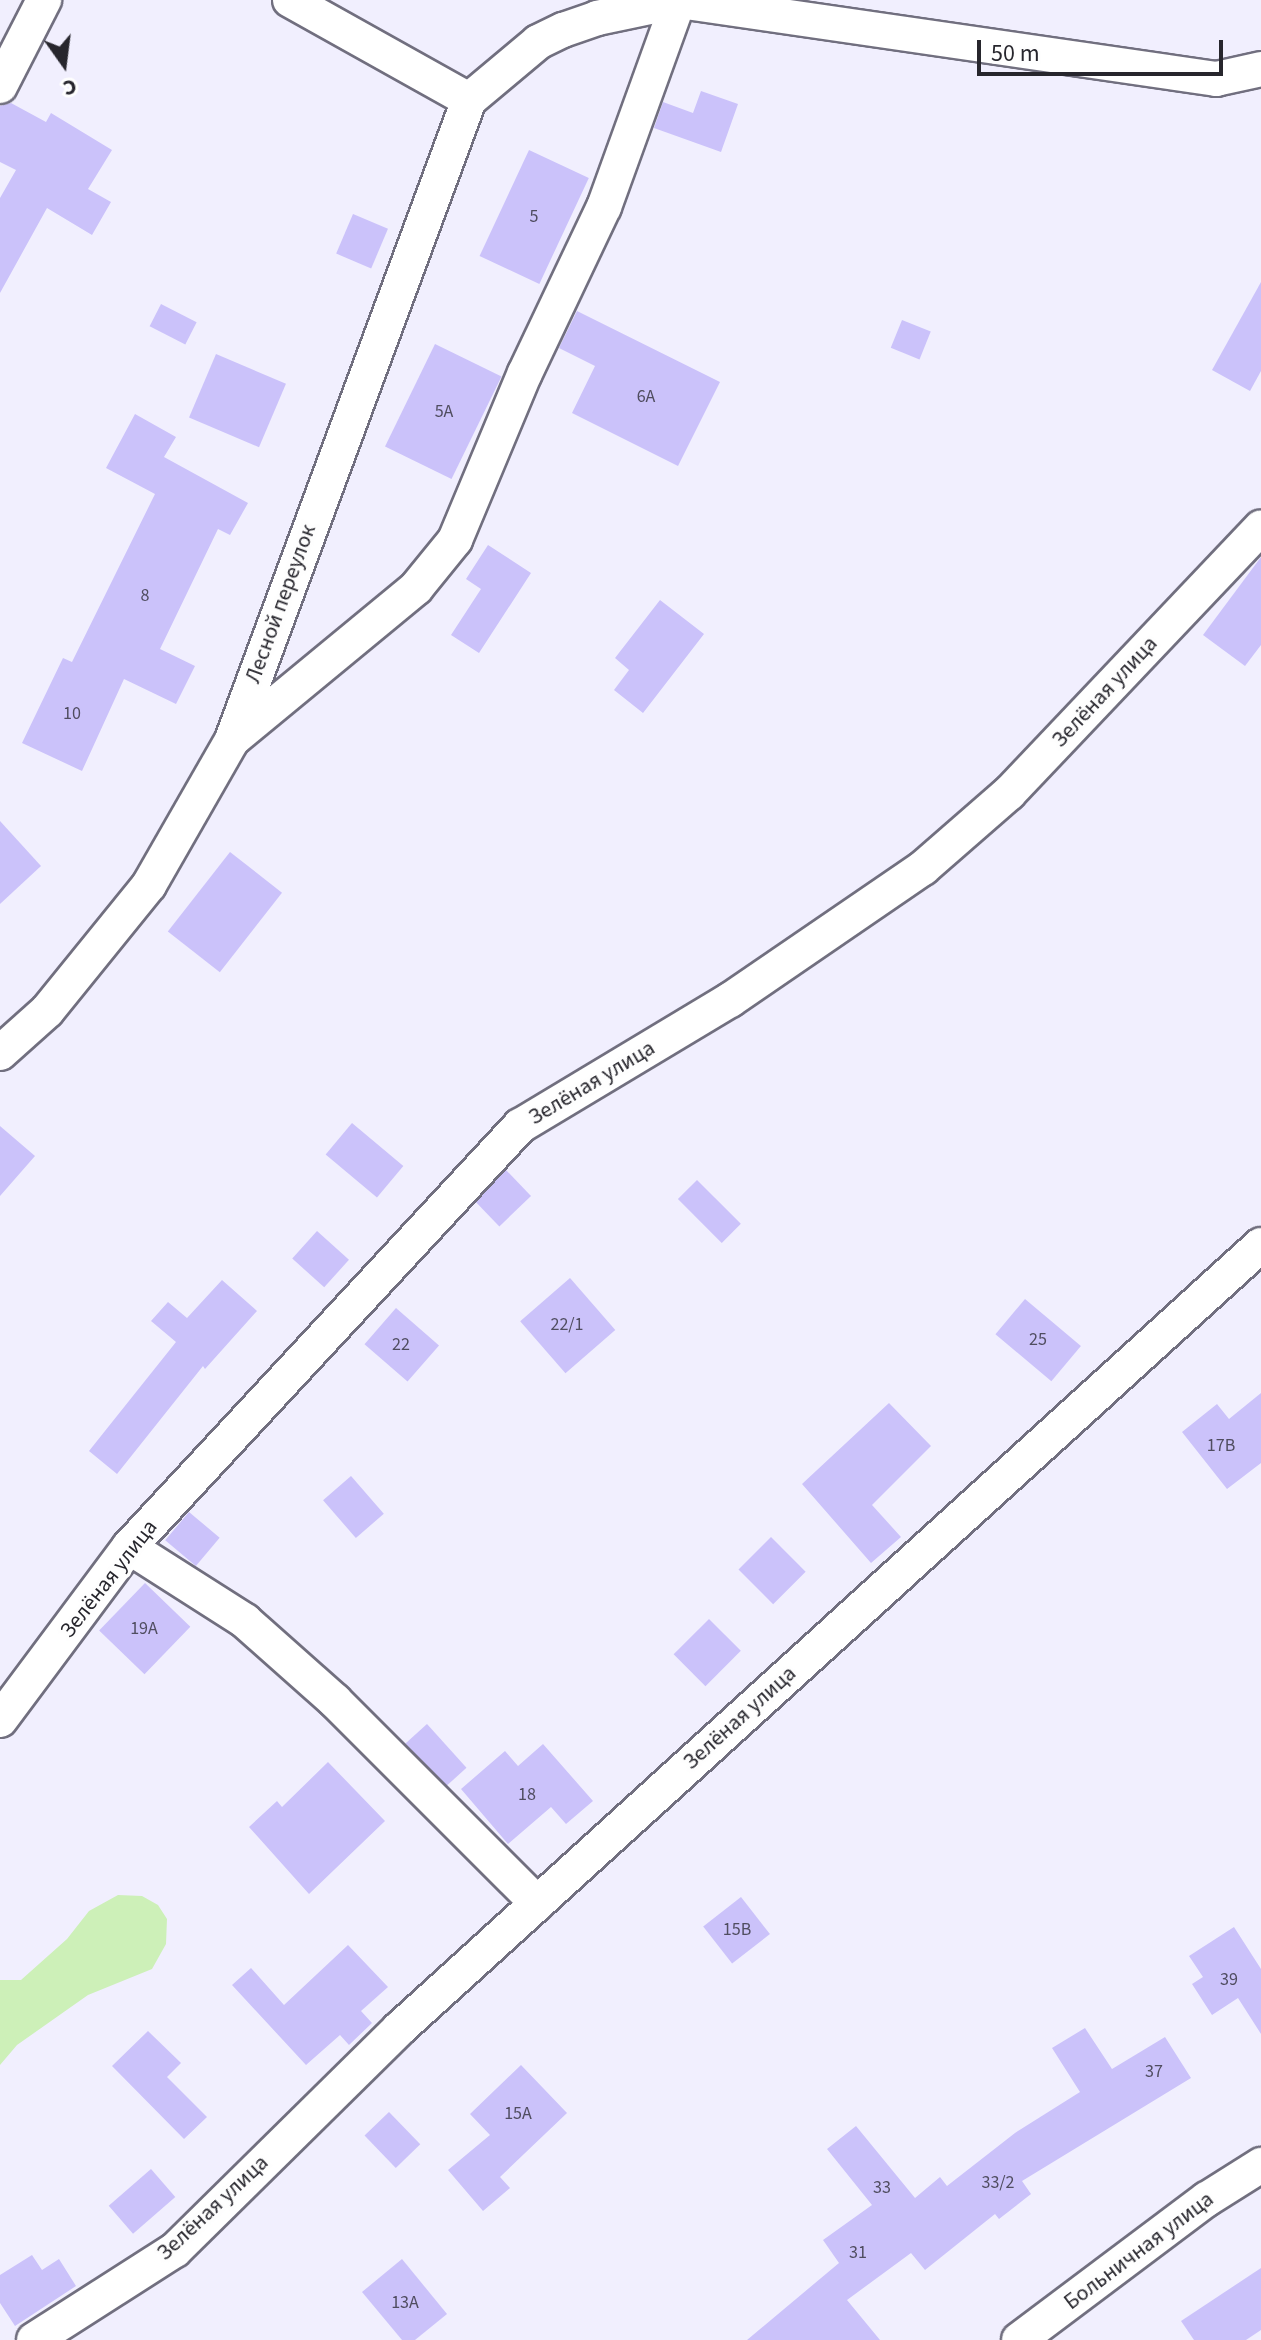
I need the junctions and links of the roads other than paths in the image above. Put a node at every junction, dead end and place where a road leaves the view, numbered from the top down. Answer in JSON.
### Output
{"nodes":[{"id":1,"x":44,"y":0,"type":"edge"},
{"id":2,"x":290,"y":0,"type":"edge"},
{"id":3,"x":679,"y":0,"type":"edge"},
{"id":4,"x":1261,"y":69,"type":"edge"},
{"id":5,"x":0,"y":86,"type":"edge"},
{"id":6,"x":469,"y":100,"type":"junction"},
{"id":7,"x":1261,"y":527,"type":"edge"},
{"id":8,"x":232,"y":740,"type":"junction"},
{"id":9,"x":0,"y":1053,"type":"edge"},
{"id":10,"x":1261,"y":1245,"type":"edge"},
{"id":11,"x":129,"y":1547,"type":"junction"},
{"id":12,"x":0,"y":1720,"type":"edge"},
{"id":13,"x":537,"y":1903,"type":"junction"},
{"id":14,"x":1261,"y":2165,"type":"edge"},
{"id":15,"x":34,"y":2340,"type":"edge"},
{"id":16,"x":1019,"y":2340,"type":"edge"}],
"edges":[{"from":1,"to":5,"type":"street"},
{"from":2,"to":6,"type":"street"},
{"from":3,"to":4,"type":"street"},
{"from":3,"to":6,"type":"street"},
{"from":3,"to":8,"type":"street"},
{"from":6,"to":8,"type":"street","name":"Лесной переулок"},
{"from":7,"to":11,"type":"street","name":"Зелёная улица"},
{"from":8,"to":9,"type":"street","name":"Лесной переулок"},
{"from":10,"to":13,"type":"street","name":"Зелёная улица"},
{"from":11,"to":12,"type":"street","name":"Зелёная улица"},
{"from":11,"to":13,"type":"street"},
{"from":13,"to":15,"type":"street","name":"Зелёная улица"},
{"from":14,"to":16,"type":"street","name":"Больничная улица"}]}
